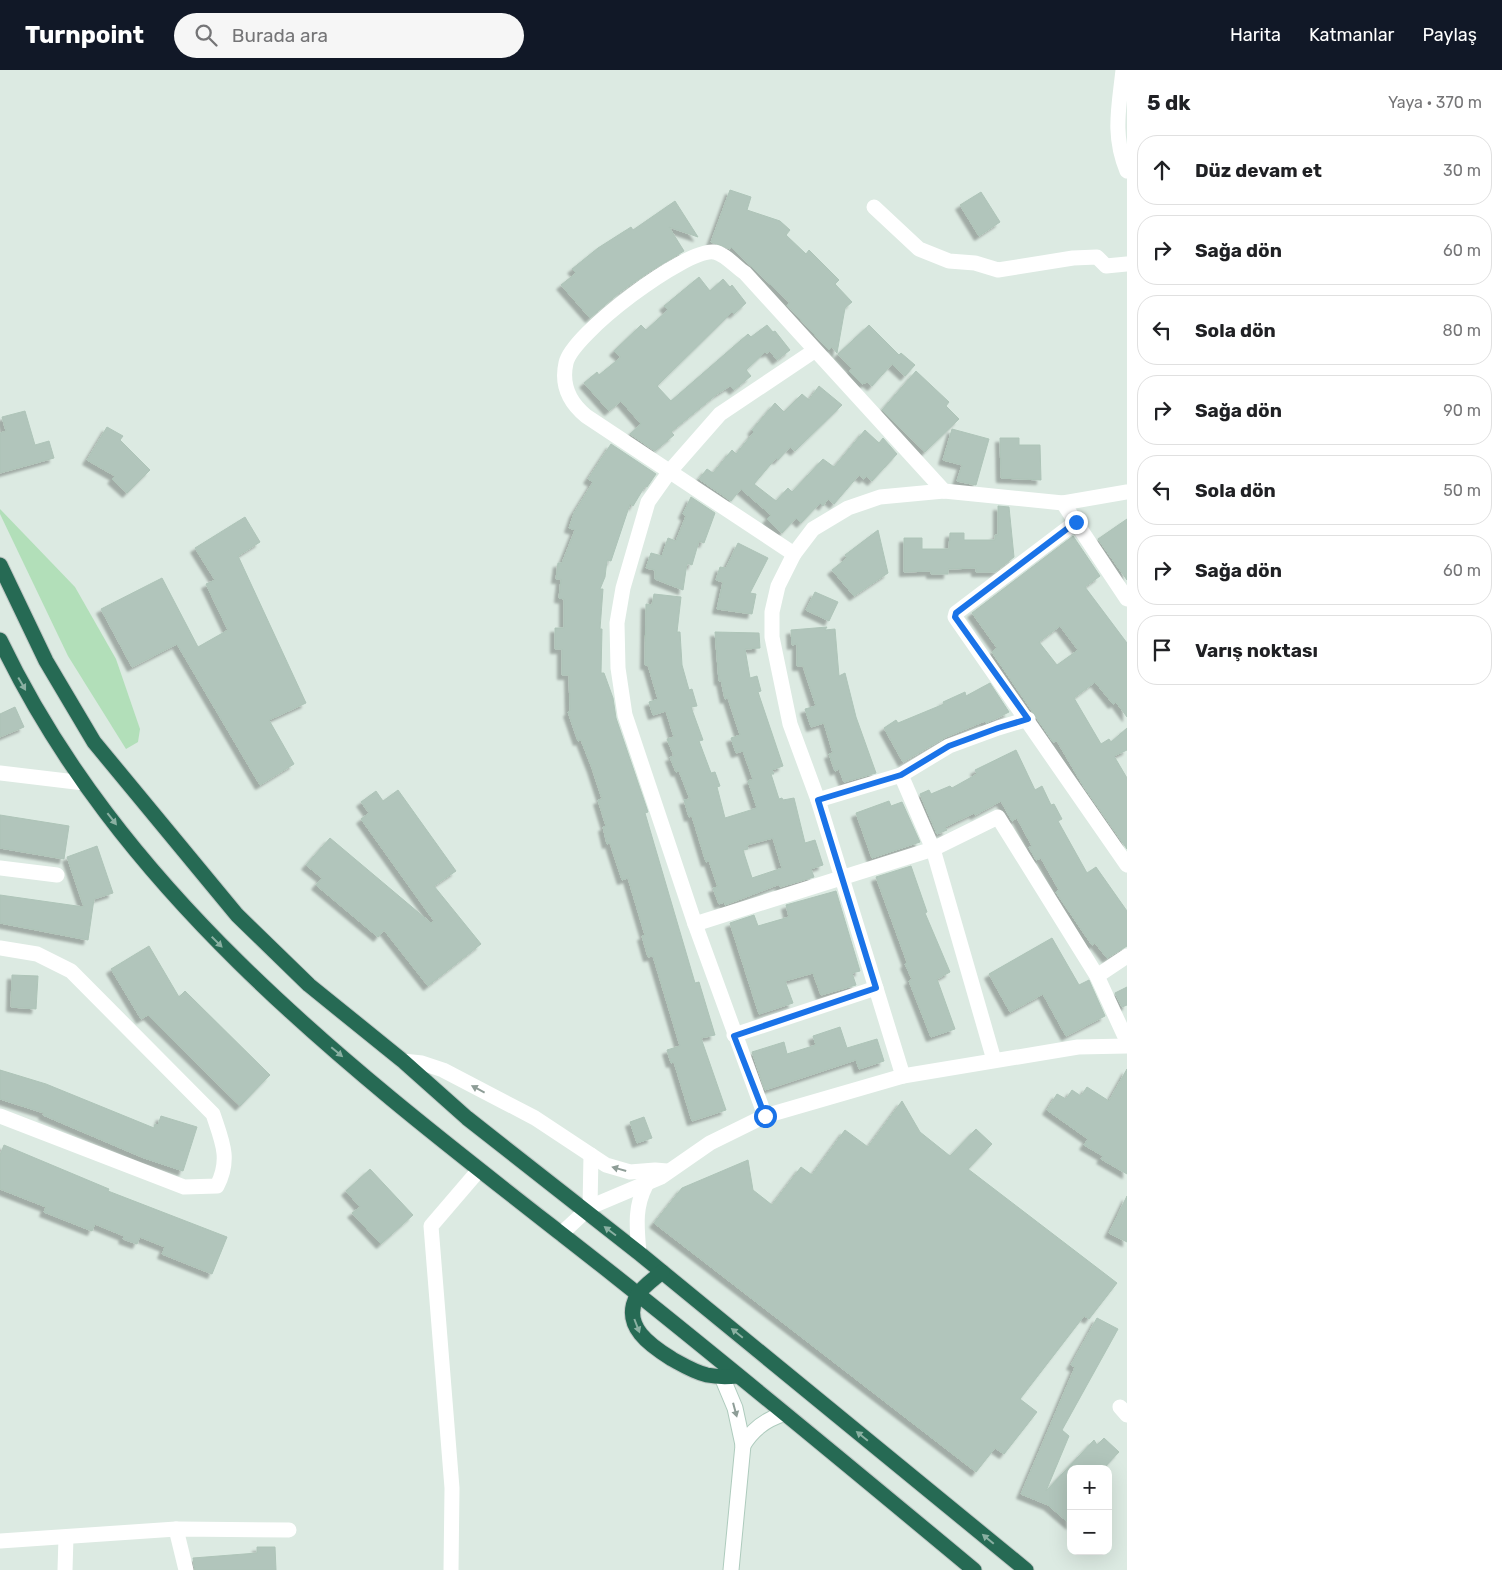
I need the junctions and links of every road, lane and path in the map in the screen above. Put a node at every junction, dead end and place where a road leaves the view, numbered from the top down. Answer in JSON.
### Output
{"nodes":[{"id":1,"x":1123,"y":70,"type":"edge"},
{"id":2,"x":1127,"y":171,"type":"edge"},
{"id":3,"x":874,"y":208,"type":"dead end"},
{"id":4,"x":1127,"y":264,"type":"edge"},
{"id":5,"x":814,"y":351,"type":"junction"},
{"id":6,"x":670,"y":471,"type":"junction"},
{"id":7,"x":944,"y":491,"type":"junction"},
{"id":8,"x":1127,"y":492,"type":"edge"},
{"id":9,"x":1063,"y":502,"type":"junction"},
{"id":10,"x":1076,"y":522,"type":"junction"},
{"id":11,"x":794,"y":554,"type":"junction"},
{"id":12,"x":0,"y":565,"type":"edge"},
{"id":13,"x":1127,"y":599,"type":"edge"},
{"id":14,"x":0,"y":640,"type":"edge"},
{"id":15,"x":1028,"y":719,"type":"junction"},
{"id":16,"x":0,"y":773,"type":"edge"},
{"id":17,"x":901,"y":775,"type":"junction"},
{"id":18,"x":84,"y":783,"type":"junction"},
{"id":19,"x":818,"y":800,"type":"junction"},
{"id":20,"x":933,"y":849,"type":"junction"},
{"id":21,"x":1127,"y":865,"type":"edge"},
{"id":22,"x":0,"y":868,"type":"edge"},
{"id":23,"x":57,"y":875,"type":"dead end"},
{"id":24,"x":841,"y":876,"type":"junction"},
{"id":25,"x":695,"y":924,"type":"junction"},
{"id":26,"x":0,"y":948,"type":"edge"},
{"id":27,"x":1127,"y":956,"type":"edge"},
{"id":28,"x":1097,"y":976,"type":"junction"},
{"id":29,"x":876,"y":988,"type":"junction"},
{"id":30,"x":734,"y":1036,"type":"junction"},
{"id":31,"x":1127,"y":1042,"type":"edge"},
{"id":32,"x":1127,"y":1046,"type":"edge"},
{"id":33,"x":994,"y":1060,"type":"junction"},
{"id":34,"x":403,"y":1061,"type":"junction"},
{"id":35,"x":903,"y":1076,"type":"junction"},
{"id":36,"x":0,"y":1116,"type":"edge"},
{"id":37,"x":765,"y":1116,"type":"junction"},
{"id":38,"x":591,"y":1155,"type":"junction"},
{"id":39,"x":479,"y":1170,"type":"junction"},
{"id":40,"x":667,"y":1171,"type":"junction"},
{"id":41,"x":646,"y":1184,"type":"junction"},
{"id":42,"x":587,"y":1209,"type":"junction"},
{"id":43,"x":562,"y":1234,"type":"junction"},
{"id":44,"x":639,"y":1253,"type":"junction"},
{"id":45,"x":662,"y":1272,"type":"junction"},
{"id":46,"x":638,"y":1295,"type":"junction"},
{"id":47,"x":738,"y":1376,"type":"junction"},
{"id":48,"x":722,"y":1377,"type":"junction"},
{"id":49,"x":783,"y":1414,"type":"junction"},
{"id":50,"x":743,"y":1445,"type":"junction"},
{"id":51,"x":176,"y":1529,"type":"junction"},
{"id":52,"x":289,"y":1530,"type":"dead end"},
{"id":53,"x":66,"y":1537,"type":"junction"},
{"id":54,"x":0,"y":1541,"type":"edge"},
{"id":55,"x":66,"y":1570,"type":"edge"},
{"id":56,"x":186,"y":1570,"type":"edge"},
{"id":57,"x":451,"y":1570,"type":"edge"},
{"id":58,"x":731,"y":1570,"type":"edge"},
{"id":59,"x":974,"y":1570,"type":"edge"},
{"id":60,"x":1026,"y":1570,"type":"edge"}],
"edges":[{"from":1,"to":2,"type":"street"},
{"from":3,"to":4,"type":"street"},
{"from":5,"to":6,"type":"street"},
{"from":5,"to":6,"type":"street"},
{"from":5,"to":7,"type":"street"},
{"from":6,"to":11,"type":"street"},
{"from":6,"to":25,"type":"street"},
{"from":7,"to":9,"type":"street"},
{"from":7,"to":11,"type":"street"},
{"from":8,"to":9,"type":"street"},
{"from":9,"to":10,"type":"street"},
{"from":10,"to":13,"type":"street"},
{"from":10,"to":15,"type":"street"},
{"from":11,"to":19,"type":"street"},
{"from":12,"to":34,"type":"highway"},
{"from":14,"to":18,"type":"highway","one_way":true},
{"from":15,"to":17,"type":"street"},
{"from":15,"to":21,"type":"street"},
{"from":16,"to":18,"type":"street"},
{"from":17,"to":19,"type":"street"},
{"from":17,"to":20,"type":"street"},
{"from":18,"to":39,"type":"highway","one_way":true},
{"from":19,"to":24,"type":"street"},
{"from":20,"to":24,"type":"street"},
{"from":20,"to":28,"type":"street"},
{"from":20,"to":33,"type":"street"},
{"from":22,"to":23,"type":"street"},
{"from":24,"to":25,"type":"street"},
{"from":24,"to":29,"type":"street"},
{"from":25,"to":30,"type":"street"},
{"from":26,"to":36,"type":"street"},
{"from":27,"to":28,"type":"street"},
{"from":28,"to":31,"type":"street"},
{"from":29,"to":30,"type":"street"},
{"from":29,"to":35,"type":"street"},
{"from":30,"to":37,"type":"street"},
{"from":32,"to":33,"type":"street"},
{"from":33,"to":35,"type":"street"},
{"from":38,"to":34,"type":"street","one_way":true},
{"from":34,"to":42,"type":"highway"},
{"from":35,"to":37,"type":"street"},
{"from":37,"to":40,"type":"street"},
{"from":40,"to":38,"type":"street","one_way":true},
{"from":38,"to":42,"type":"street"},
{"from":39,"to":43,"type":"highway"},
{"from":39,"to":57,"type":"street"},
{"from":40,"to":41,"type":"street"},
{"from":41,"to":42,"type":"street"},
{"from":41,"to":44,"type":"street"},
{"from":42,"to":43,"type":"street"},
{"from":44,"to":42,"type":"highway","one_way":true},
{"from":43,"to":46,"type":"highway"},
{"from":44,"to":45,"type":"highway"},
{"from":45,"to":46,"type":"highway"},
{"from":60,"to":45,"type":"highway","one_way":true},
{"from":46,"to":47,"type":"highway"},
{"from":46,"to":48,"type":"highway","one_way":true},
{"from":47,"to":48,"type":"highway"},
{"from":47,"to":49,"type":"highway"},
{"from":48,"to":50,"type":"street","one_way":true},
{"from":49,"to":50,"type":"street"},
{"from":49,"to":59,"type":"highway"},
{"from":50,"to":58,"type":"street"},
{"from":51,"to":52,"type":"street"},
{"from":51,"to":53,"type":"street"},
{"from":51,"to":56,"type":"street"},
{"from":53,"to":54,"type":"street"},
{"from":53,"to":55,"type":"street"}]}
